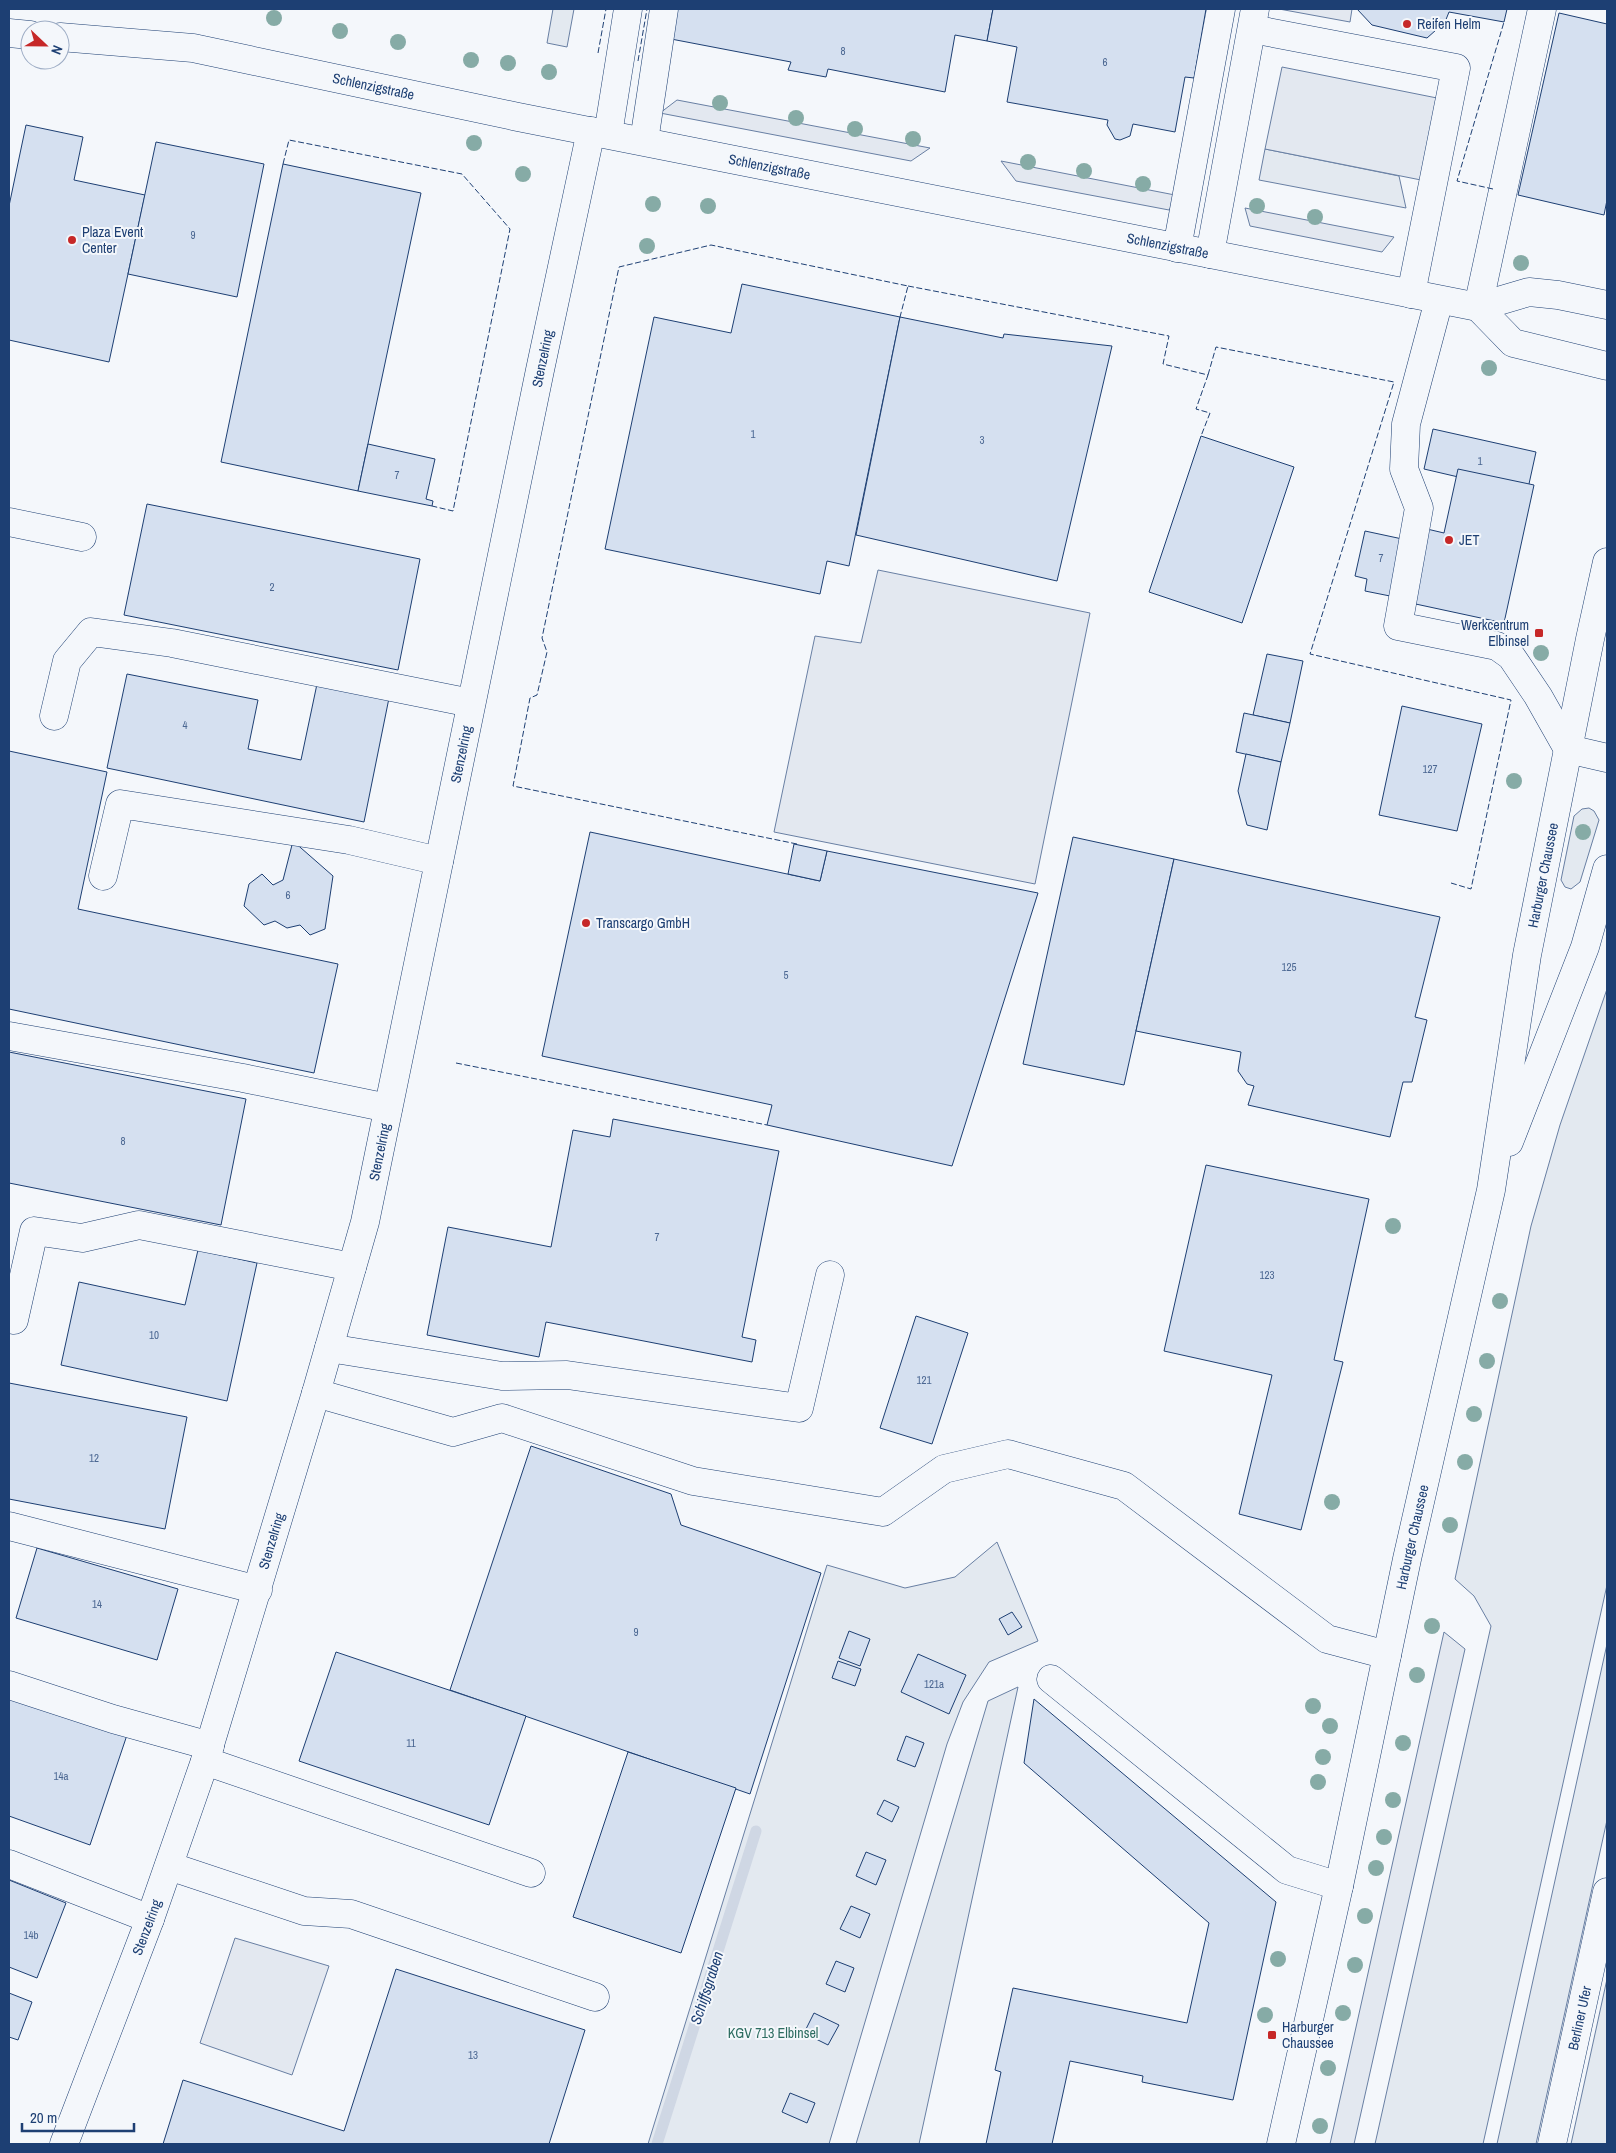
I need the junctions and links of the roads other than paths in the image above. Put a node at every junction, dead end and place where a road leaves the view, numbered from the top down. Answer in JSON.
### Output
{"nodes":[{"id":1,"x":628,"y":9,"type":"edge"},
{"id":2,"x":664,"y":9,"type":"edge"},
{"id":3,"x":1221,"y":9,"type":"edge"},
{"id":4,"x":1542,"y":9,"type":"edge"},
{"id":5,"x":1254,"y":19,"type":"edge"},
{"id":6,"x":70,"y":38,"type":"edge"},
{"id":7,"x":599,"y":133,"type":"junction"},
{"id":8,"x":644,"y":141,"type":"junction"},
{"id":9,"x":1177,"y":248,"type":"junction"},
{"id":10,"x":1210,"y":254,"type":"junction"},
{"id":11,"x":1411,"y":294,"type":"junction"},
{"id":12,"x":1439,"y":300,"type":"junction"},
{"id":13,"x":1607,"y":305,"type":"edge"},
{"id":14,"x":1478,"y":307,"type":"junction"},
{"id":15,"x":1607,"y":366,"type":"edge"},
{"id":16,"x":9,"y":522,"type":"edge"},
{"id":17,"x":82,"y":537,"type":"dead end"},
{"id":18,"x":1607,"y":562,"type":"edge"},
{"id":19,"x":471,"y":703,"type":"junction"},
{"id":20,"x":54,"y":716,"type":"dead end"},
{"id":21,"x":1568,"y":749,"type":"junction"},
{"id":22,"x":1607,"y":758,"type":"edge"},
{"id":23,"x":439,"y":861,"type":"junction"},
{"id":24,"x":1607,"y":869,"type":"edge"},
{"id":25,"x":103,"y":876,"type":"dead end"},
{"id":26,"x":9,"y":1036,"type":"edge"},
{"id":27,"x":388,"y":1108,"type":"junction"},
{"id":28,"x":1490,"y":1190,"type":"junction"},
{"id":29,"x":352,"y":1268,"type":"junction"},
{"id":30,"x":830,"y":1275,"type":"dead end"},
{"id":31,"x":9,"y":1319,"type":"edge"},
{"id":32,"x":330,"y":1348,"type":"junction"},
{"id":33,"x":316,"y":1393,"type":"junction"},
{"id":34,"x":9,"y":1526,"type":"edge"},
{"id":35,"x":258,"y":1590,"type":"junction"},
{"id":36,"x":1387,"y":1654,"type":"junction"},
{"id":37,"x":1051,"y":1679,"type":"dead end"},
{"id":38,"x":9,"y":1685,"type":"edge"},
{"id":39,"x":208,"y":1754,"type":"junction"},
{"id":40,"x":9,"y":1864,"type":"edge"},
{"id":41,"x":169,"y":1866,"type":"junction"},
{"id":42,"x":531,"y":1873,"type":"dead end"},
{"id":43,"x":1339,"y":1886,"type":"junction"},
{"id":44,"x":1607,"y":1892,"type":"edge"},
{"id":45,"x":150,"y":1919,"type":"junction"},
{"id":46,"x":595,"y":1996,"type":"dead end"},
{"id":47,"x":64,"y":2144,"type":"edge"},
{"id":48,"x":1281,"y":2144,"type":"edge"},
{"id":49,"x":1552,"y":2144,"type":"edge"}],
"edges":[{"from":1,"to":7,"type":"street","name":"Stenzelring"},
{"from":2,"to":8,"type":"street"},
{"from":3,"to":9,"type":"street"},
{"from":4,"to":14,"type":"street"},
{"from":5,"to":10,"type":"street"},
{"from":5,"to":11,"type":"street"},
{"from":6,"to":7,"type":"street","name":"Schlenzigstraße"},
{"from":7,"to":8,"type":"street","name":"Schlenzigstraße"},
{"from":7,"to":19,"type":"street","name":"Stenzelring"},
{"from":8,"to":9,"type":"street","name":"Schlenzigstraße"},
{"from":9,"to":10,"type":"street","name":"Schlenzigstraße"},
{"from":10,"to":11,"type":"street","name":"Schlenzigstraße"},
{"from":11,"to":12,"type":"street","name":"Schlenzigstraße"},
{"from":12,"to":14,"type":"street","name":"Schlenzigstraße"},
{"from":12,"to":21,"type":"street"},
{"from":13,"to":14,"type":"street","name":"Schlenzigstraße"},
{"from":14,"to":15,"type":"street"},
{"from":16,"to":17,"type":"street"},
{"from":18,"to":21,"type":"street","name":"Harburger Chaussee"},
{"from":19,"to":20,"type":"street"},
{"from":19,"to":23,"type":"street","name":"Stenzelring"},
{"from":21,"to":22,"type":"street"},
{"from":21,"to":28,"type":"street","name":"Harburger Chaussee"},
{"from":23,"to":25,"type":"street"},
{"from":23,"to":27,"type":"street","name":"Stenzelring"},
{"from":24,"to":28,"type":"street","name":"Harburger Chaussee"},
{"from":26,"to":27,"type":"street"},
{"from":27,"to":29,"type":"street","name":"Stenzelring"},
{"from":28,"to":36,"type":"street","name":"Harburger Chaussee"},
{"from":29,"to":31,"type":"street"},
{"from":29,"to":32,"type":"street","name":"Stenzelring"},
{"from":30,"to":32,"type":"street"},
{"from":32,"to":33,"type":"street","name":"Stenzelring"},
{"from":33,"to":35,"type":"street","name":"Stenzelring"},
{"from":33,"to":36,"type":"street"},
{"from":34,"to":35,"type":"street"},
{"from":35,"to":39,"type":"street","name":"Stenzelring"},
{"from":36,"to":43,"type":"street","name":"Harburger Chaussee"},
{"from":37,"to":43,"type":"street"},
{"from":38,"to":39,"type":"street"},
{"from":39,"to":41,"type":"street","name":"Stenzelring"},
{"from":39,"to":42,"type":"street"},
{"from":40,"to":45,"type":"street"},
{"from":41,"to":45,"type":"street","name":"Stenzelring"},
{"from":41,"to":46,"type":"street"},
{"from":43,"to":48,"type":"street","name":"Harburger Chaussee"},
{"from":44,"to":49,"type":"street","name":"Berliner Ufer"},
{"from":45,"to":47,"type":"street","name":"Stenzelring"}]}
